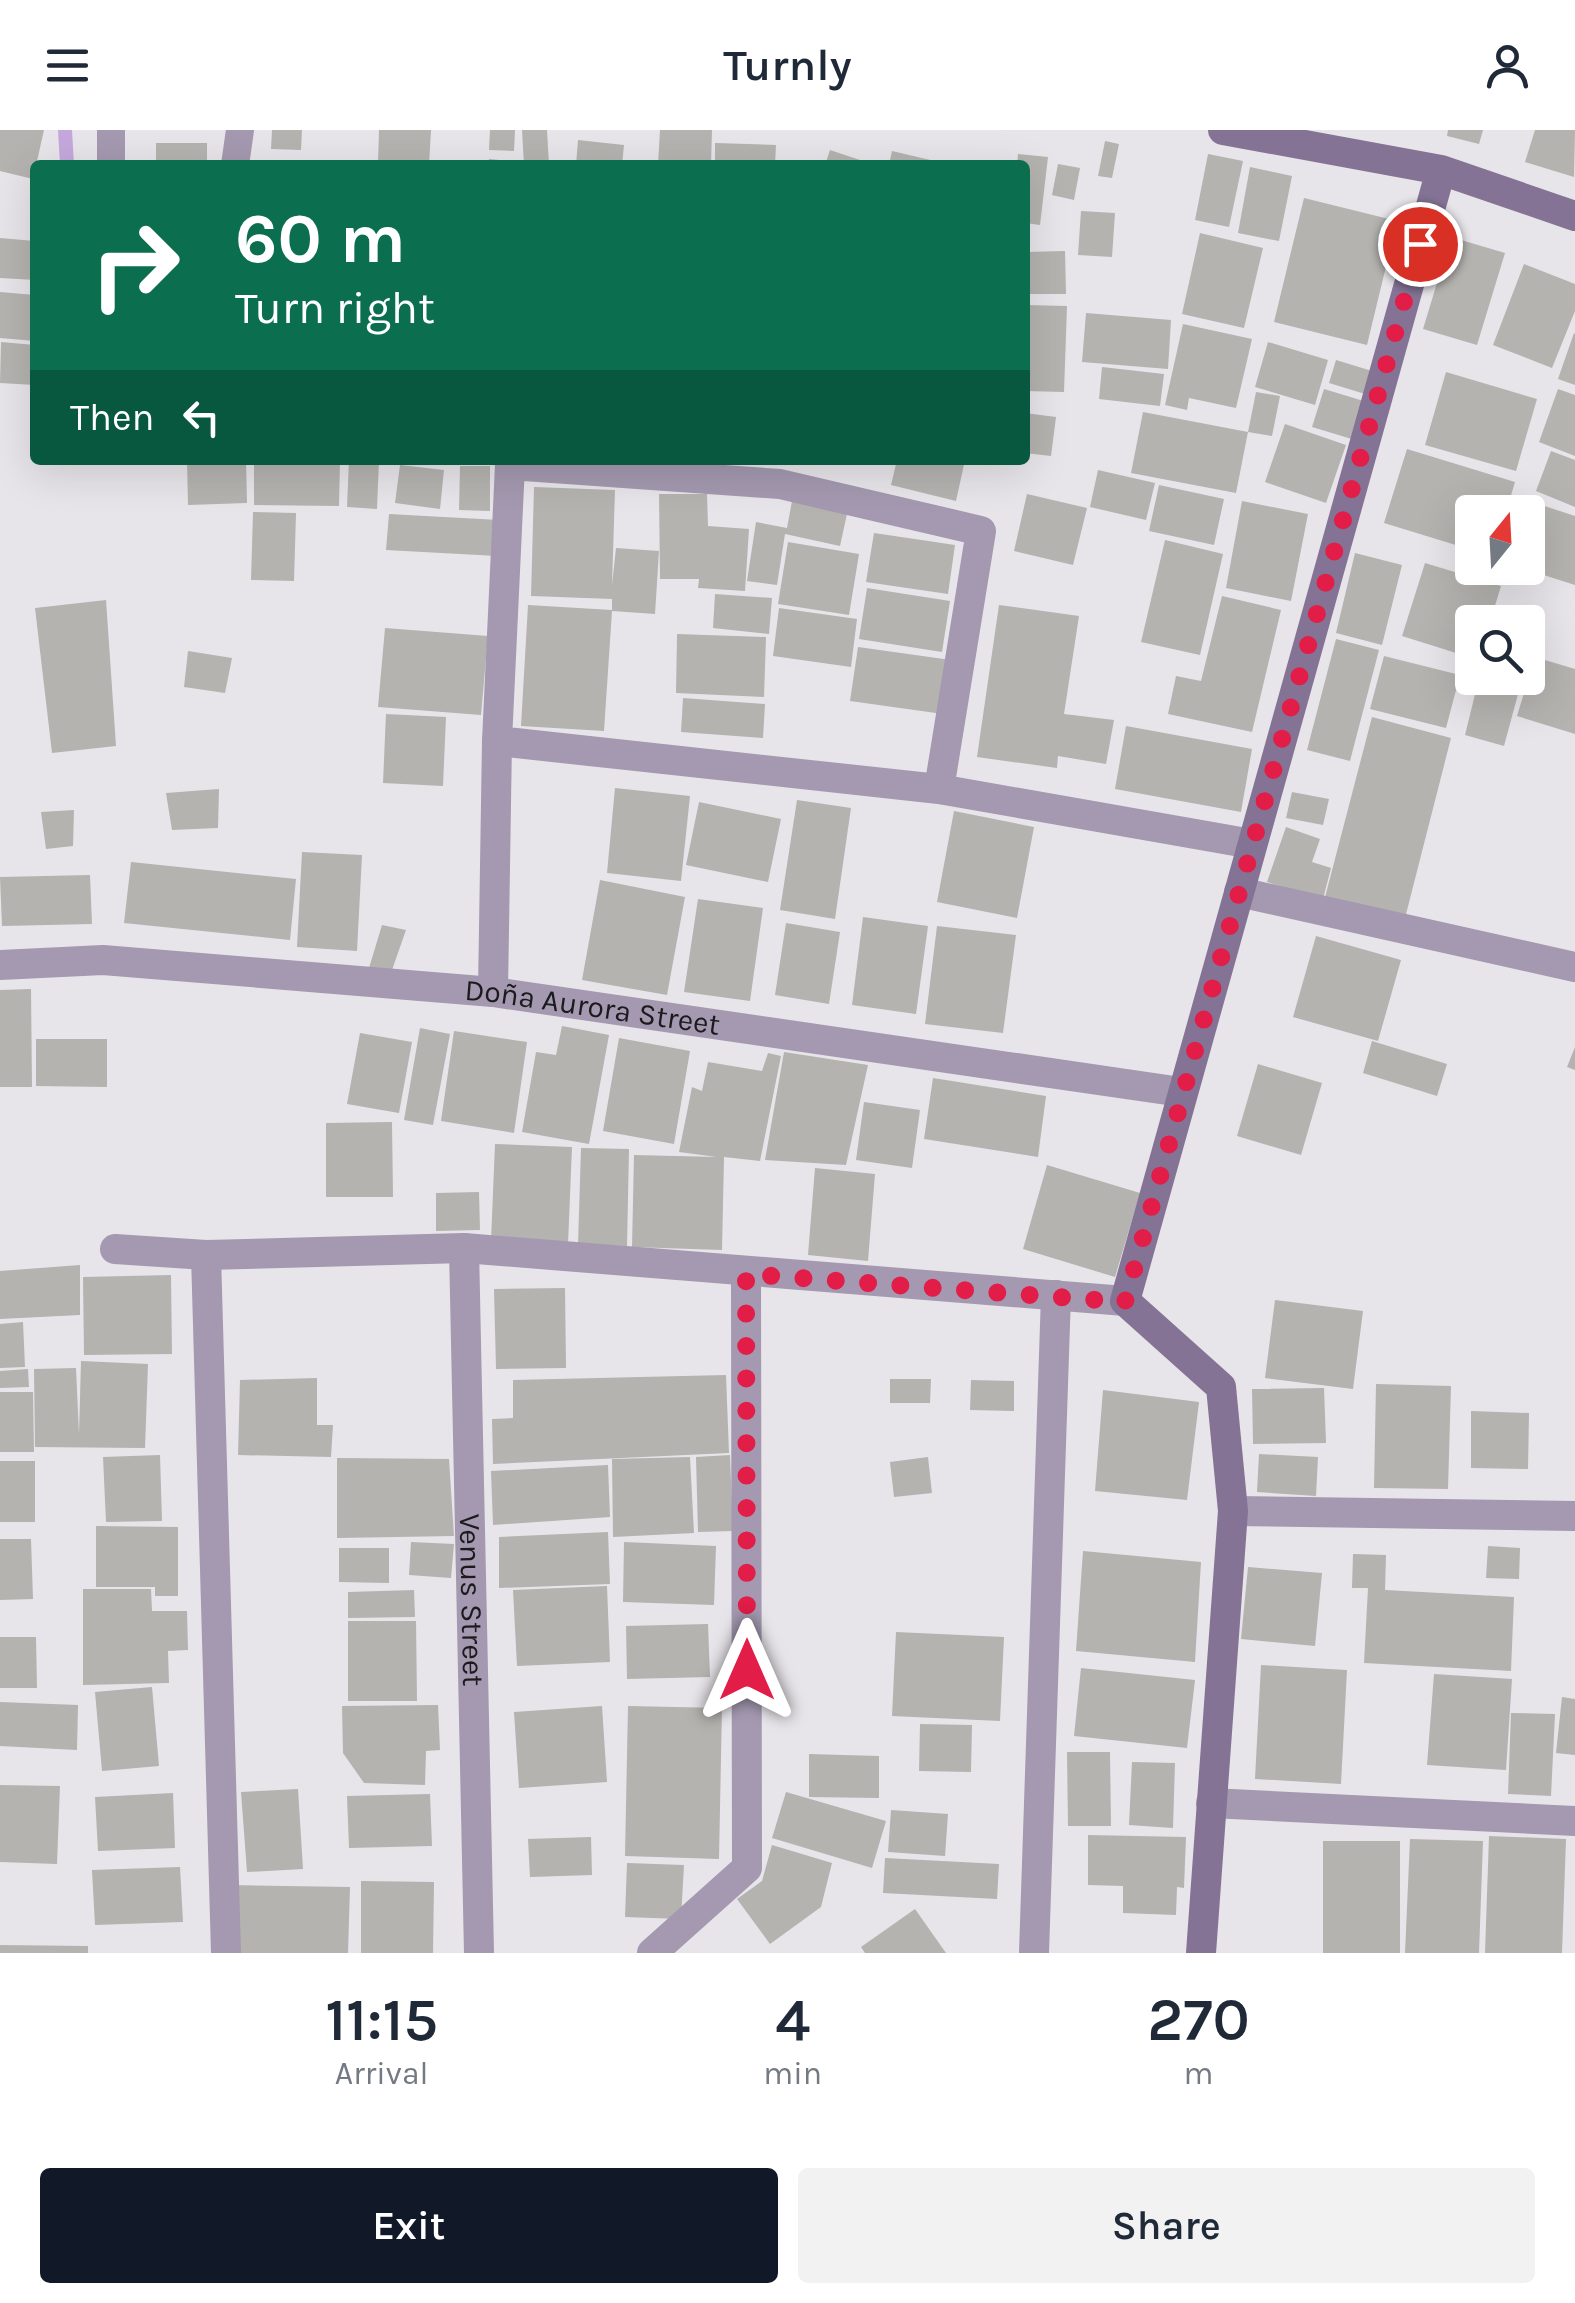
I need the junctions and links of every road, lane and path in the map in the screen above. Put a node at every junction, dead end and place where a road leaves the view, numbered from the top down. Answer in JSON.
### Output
{"nodes":[{"id":1,"x":111,"y":130,"type":"edge"},
{"id":2,"x":240,"y":130,"type":"edge"},
{"id":3,"x":1223,"y":130,"type":"edge"},
{"id":4,"x":111,"y":160,"type":"edge"},
{"id":5,"x":236,"y":160,"type":"edge"},
{"id":6,"x":1442,"y":170,"type":"junction"},
{"id":7,"x":1575,"y":216,"type":"edge"},
{"id":8,"x":498,"y":741,"type":"junction"},
{"id":9,"x":939,"y":788,"type":"junction"},
{"id":10,"x":1252,"y":844,"type":"junction"},
{"id":11,"x":1239,"y":892,"type":"junction"},
{"id":12,"x":0,"y":965,"type":"edge"},
{"id":13,"x":1575,"y":967,"type":"edge"},
{"id":14,"x":492,"y":992,"type":"junction"},
{"id":15,"x":1181,"y":1092,"type":"junction"},
{"id":16,"x":464,"y":1248,"type":"junction"},
{"id":17,"x":115,"y":1249,"type":"dead end"},
{"id":18,"x":206,"y":1255,"type":"junction"},
{"id":19,"x":746,"y":1274,"type":"junction"},
{"id":20,"x":1056,"y":1295,"type":"junction"},
{"id":21,"x":1125,"y":1302,"type":"junction"},
{"id":22,"x":1233,"y":1511,"type":"junction"},
{"id":23,"x":1575,"y":1516,"type":"edge"},
{"id":24,"x":1211,"y":1803,"type":"junction"},
{"id":25,"x":1575,"y":1822,"type":"edge"},
{"id":26,"x":226,"y":1953,"type":"edge"},
{"id":27,"x":479,"y":1953,"type":"edge"},
{"id":28,"x":652,"y":1953,"type":"edge"},
{"id":29,"x":1034,"y":1953,"type":"edge"},
{"id":30,"x":1201,"y":1953,"type":"edge"}],
"edges":[{"from":1,"to":4,"type":"lane"},
{"from":2,"to":5,"type":"lane"},
{"from":3,"to":6,"type":"street"},
{"from":6,"to":7,"type":"street"},
{"from":6,"to":10,"type":"street"},
{"from":8,"to":9,"type":"street"},
{"from":8,"to":9,"type":"street"},
{"from":8,"to":14,"type":"street"},
{"from":9,"to":10,"type":"street"},
{"from":10,"to":11,"type":"street"},
{"from":11,"to":13,"type":"street"},
{"from":11,"to":15,"type":"street"},
{"from":12,"to":14,"type":"street","name":"Doña Aurora Street"},
{"from":14,"to":15,"type":"street","name":"Doña Aurora Street"},
{"from":15,"to":21,"type":"street"},
{"from":16,"to":18,"type":"street"},
{"from":16,"to":19,"type":"street"},
{"from":16,"to":27,"type":"street","name":"Venus Street"},
{"from":17,"to":18,"type":"street"},
{"from":18,"to":26,"type":"street"},
{"from":19,"to":20,"type":"street"},
{"from":19,"to":28,"type":"street"},
{"from":20,"to":21,"type":"street"},
{"from":20,"to":29,"type":"street"},
{"from":21,"to":22,"type":"street"},
{"from":22,"to":23,"type":"street"},
{"from":22,"to":24,"type":"street"},
{"from":24,"to":25,"type":"street"},
{"from":24,"to":30,"type":"street"}]}
